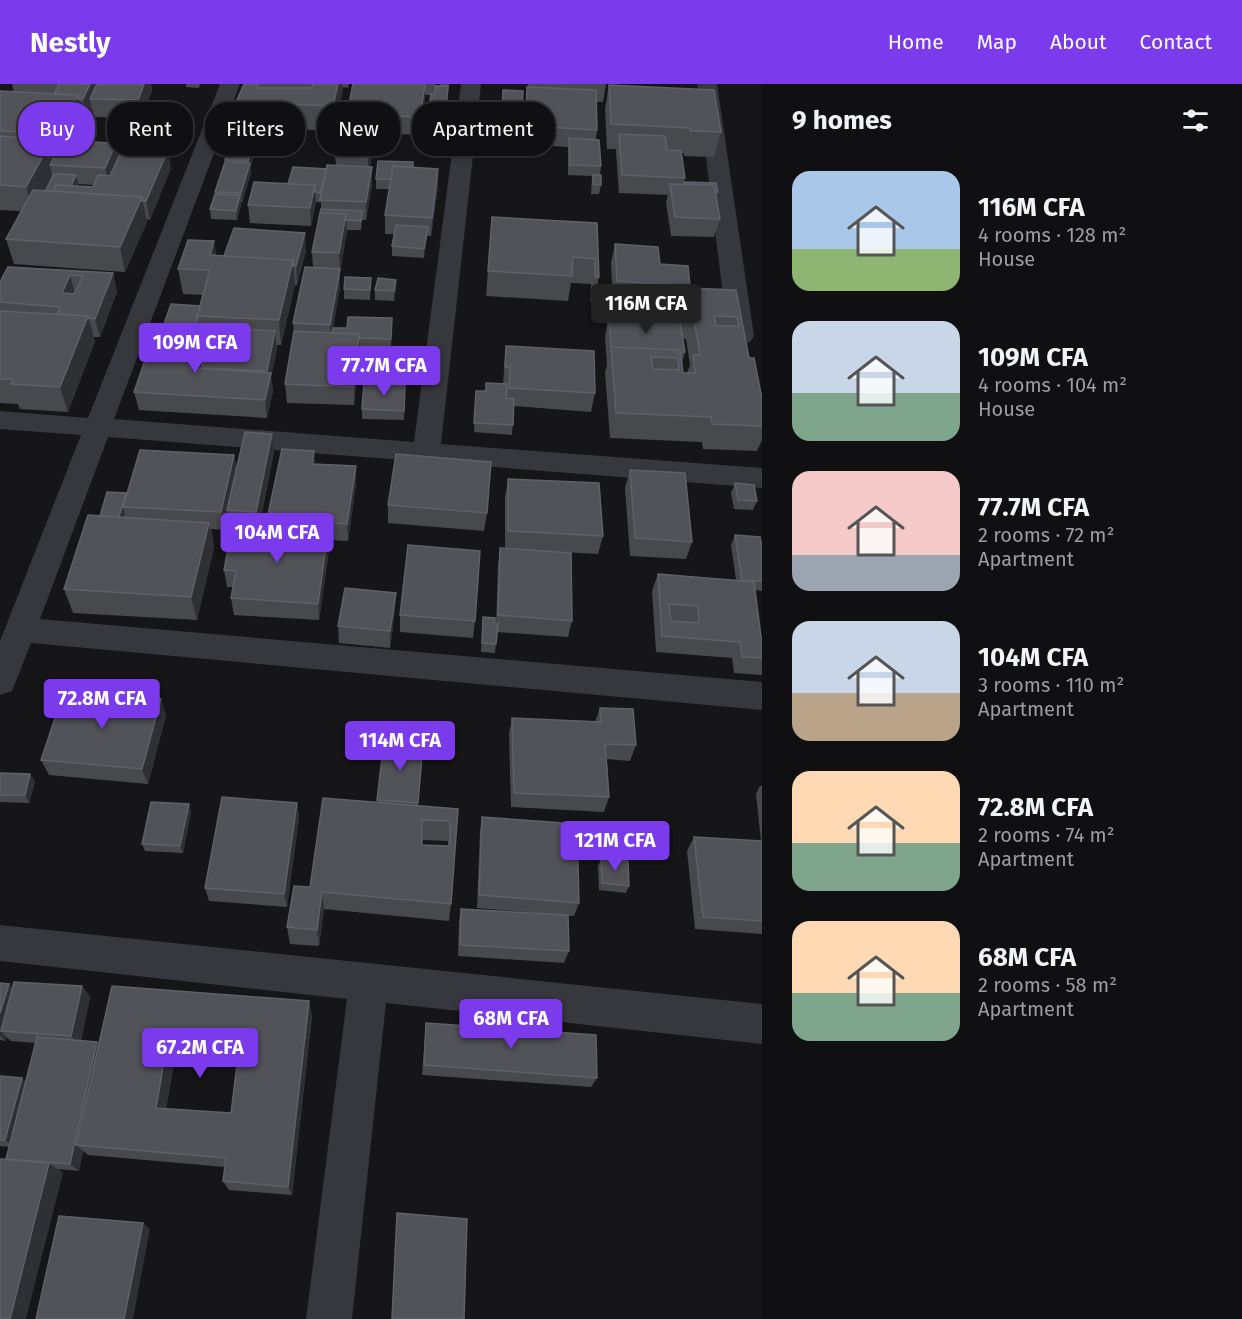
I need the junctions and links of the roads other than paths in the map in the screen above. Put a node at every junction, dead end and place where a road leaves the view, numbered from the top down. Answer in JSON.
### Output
{"nodes":[{"id":1,"x":230,"y":84,"type":"edge"},
{"id":2,"x":471,"y":84,"type":"edge"},
{"id":3,"x":707,"y":84,"type":"edge"},
{"id":4,"x":745,"y":362,"type":"edge"},
{"id":5,"x":0,"y":420,"type":"edge"},
{"id":6,"x":98,"y":428,"type":"junction"},
{"id":7,"x":426,"y":453,"type":"junction"},
{"id":8,"x":761,"y":474,"type":"edge"},
{"id":9,"x":20,"y":630,"type":"junction"},
{"id":10,"x":0,"y":682,"type":"edge"},
{"id":11,"x":762,"y":696,"type":"edge"},
{"id":12,"x":0,"y":942,"type":"edge"},
{"id":13,"x":369,"y":982,"type":"junction"},
{"id":14,"x":762,"y":1024,"type":"edge"},
{"id":15,"x":329,"y":1319,"type":"edge"}],
"edges":[{"from":1,"to":6,"type":"street"},
{"from":2,"to":7,"type":"street"},
{"from":3,"to":4,"type":"street"},
{"from":5,"to":6,"type":"street"},
{"from":6,"to":7,"type":"street"},
{"from":6,"to":9,"type":"street"},
{"from":7,"to":8,"type":"street"},
{"from":9,"to":10,"type":"street"},
{"from":9,"to":11,"type":"street"},
{"from":12,"to":13,"type":"street"},
{"from":13,"to":14,"type":"street"},
{"from":13,"to":15,"type":"street"}]}
